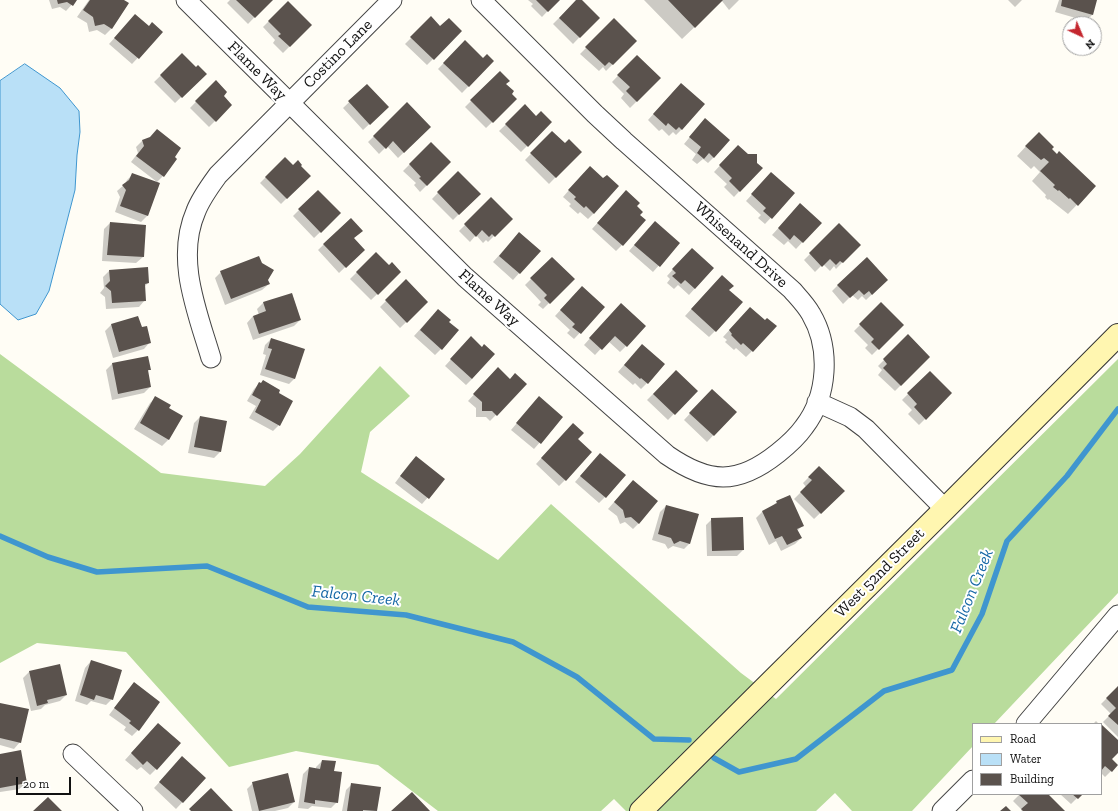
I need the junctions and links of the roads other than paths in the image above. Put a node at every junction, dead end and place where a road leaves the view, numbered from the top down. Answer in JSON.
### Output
{"nodes":[{"id":1,"x":186,"y":0,"type":"edge"},
{"id":2,"x":392,"y":0,"type":"edge"},
{"id":3,"x":481,"y":0,"type":"edge"},
{"id":4,"x":289,"y":103,"type":"junction"},
{"id":5,"x":1118,"y":335,"type":"edge"},
{"id":6,"x":211,"y":358,"type":"dead end"},
{"id":7,"x":817,"y":402,"type":"junction"},
{"id":8,"x":945,"y":509,"type":"junction"},
{"id":9,"x":1118,"y":615,"type":"edge"},
{"id":10,"x":1027,"y":723,"type":"edge"},
{"id":11,"x":73,"y":754,"type":"dead end"},
{"id":12,"x":972,"y":781,"type":"edge"},
{"id":13,"x":131,"y":810,"type":"edge"},
{"id":14,"x":641,"y":811,"type":"edge"},
{"id":15,"x":942,"y":811,"type":"edge"}],
"edges":[{"from":1,"to":4,"type":"street","name":"Flame Way"},
{"from":2,"to":4,"type":"street","name":"Costino Lane"},
{"from":3,"to":7,"type":"street","name":"Whisenand Drive"},
{"from":4,"to":6,"type":"street","name":"Costino Lane"},
{"from":4,"to":7,"type":"street","name":"Flame Way"},
{"from":5,"to":8,"type":"street","name":"West 52nd Street"},
{"from":7,"to":8,"type":"street"},
{"from":8,"to":14,"type":"street","name":"West 52nd Street"},
{"from":9,"to":10,"type":"street"},
{"from":11,"to":13,"type":"street"},
{"from":12,"to":15,"type":"street"}]}
